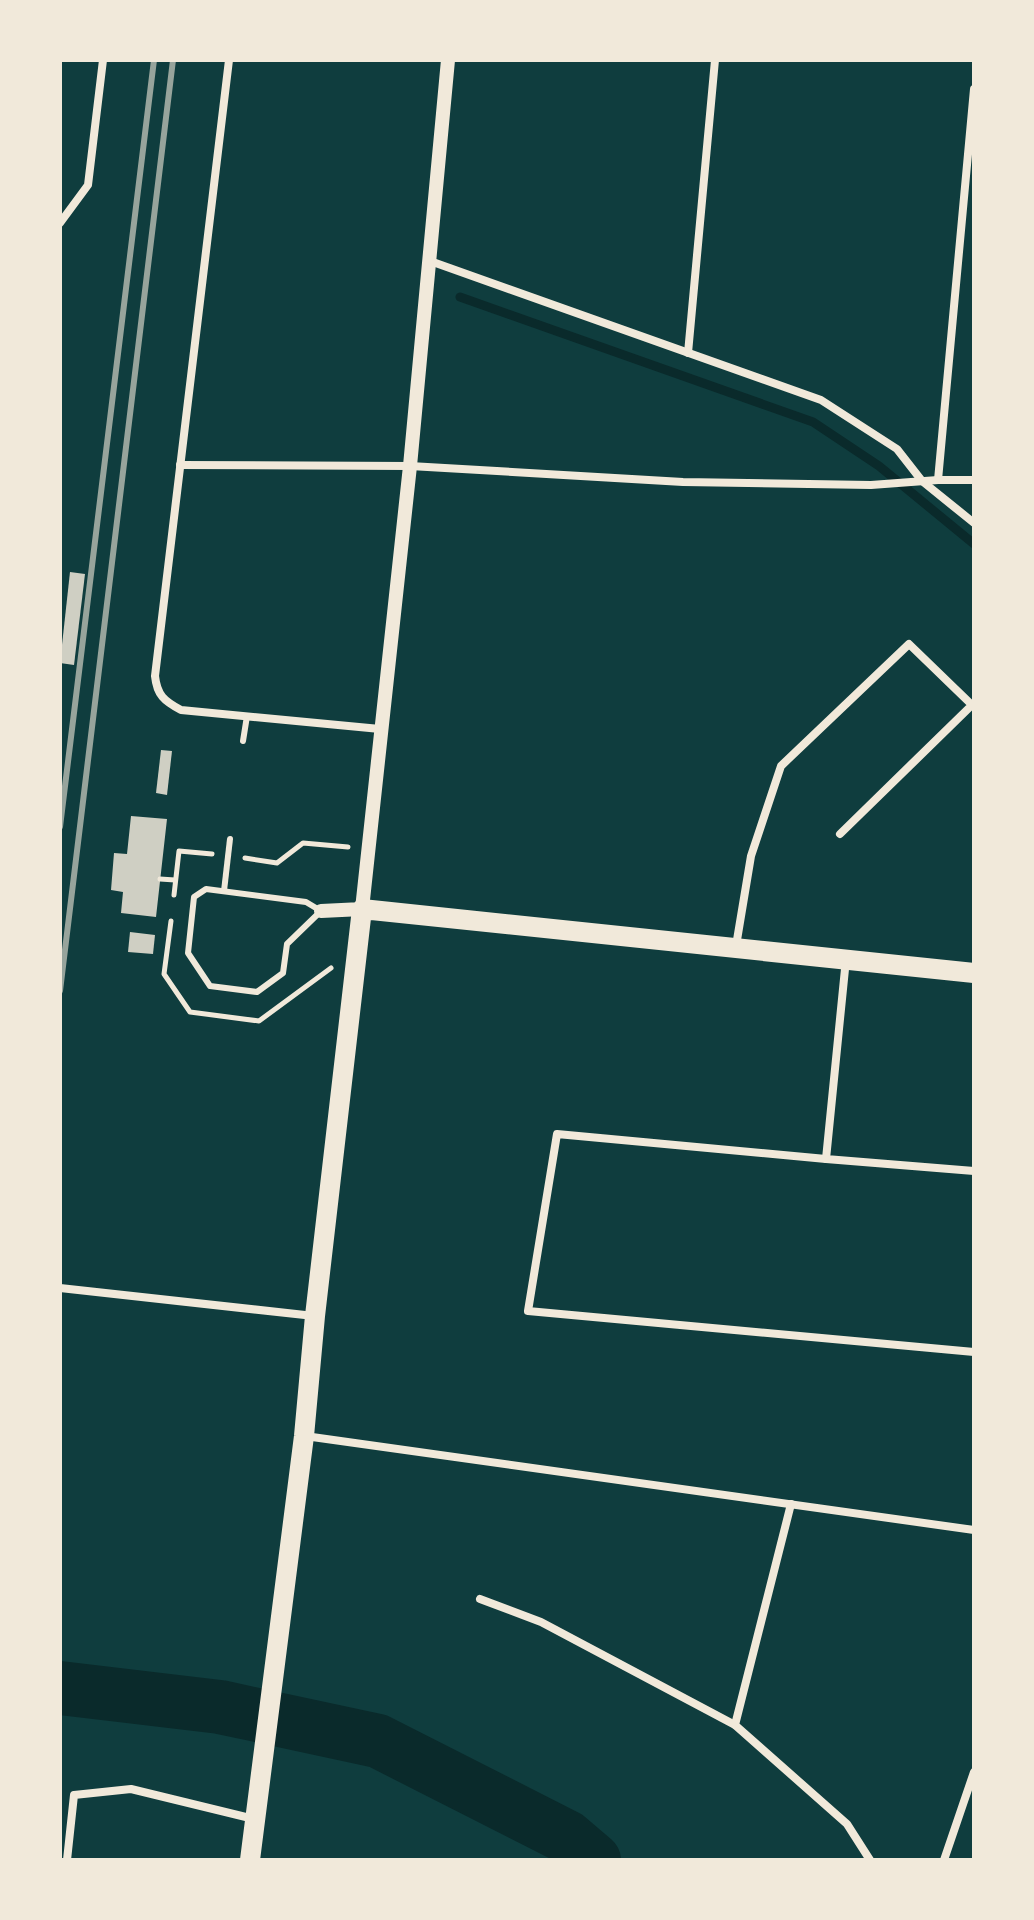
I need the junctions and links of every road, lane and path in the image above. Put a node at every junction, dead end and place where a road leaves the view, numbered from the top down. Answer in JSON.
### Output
{"nodes":[{"id":1,"x":103,"y":60,"type":"edge"},
{"id":2,"x":229,"y":60,"type":"edge"},
{"id":3,"x":448,"y":60,"type":"edge"},
{"id":4,"x":715,"y":60,"type":"edge"},
{"id":5,"x":974,"y":89,"type":"edge"},
{"id":6,"x":60,"y":223,"type":"edge"},
{"id":7,"x":430,"y":261,"type":"junction"},
{"id":8,"x":688,"y":353,"type":"junction"},
{"id":9,"x":180,"y":465,"type":"junction"},
{"id":10,"x":410,"y":466,"type":"junction"},
{"id":11,"x":938,"y":480,"type":"junction"},
{"id":12,"x":974,"y":480,"type":"edge"},
{"id":13,"x":922,"y":481,"type":"junction"},
{"id":14,"x":974,"y":523,"type":"edge"},
{"id":15,"x":247,"y":716,"type":"junction"},
{"id":16,"x":380,"y":729,"type":"junction"},
{"id":17,"x":243,"y":741,"type":"dead end"},
{"id":18,"x":840,"y":834,"type":"dead end"},
{"id":19,"x":230,"y":839,"type":"dead end"},
{"id":20,"x":349,"y":848,"type":"dead end"},
{"id":21,"x":179,"y":851,"type":"dead end"},
{"id":22,"x":228,"y":856,"type":"junction"},
{"id":23,"x":160,"y":879,"type":"dead end"},
{"id":24,"x":175,"y":880,"type":"dead end"},
{"id":25,"x":224,"y":891,"type":"junction"},
{"id":26,"x":362,"y":909,"type":"junction"},
{"id":27,"x":321,"y":911,"type":"junction"},
{"id":28,"x":735,"y":947,"type":"junction"},
{"id":29,"x":846,"y":958,"type":"junction"},
{"id":30,"x":974,"y":973,"type":"edge"},
{"id":31,"x":826,"y":1159,"type":"junction"},
{"id":32,"x":974,"y":1171,"type":"edge"},
{"id":33,"x":60,"y":1288,"type":"edge"},
{"id":34,"x":315,"y":1316,"type":"junction"},
{"id":35,"x":974,"y":1352,"type":"edge"},
{"id":36,"x":304,"y":1436,"type":"junction"},
{"id":37,"x":791,"y":1504,"type":"junction"},
{"id":38,"x":974,"y":1529,"type":"edge"},
{"id":39,"x":480,"y":1599,"type":"dead end"},
{"id":40,"x":735,"y":1725,"type":"junction"},
{"id":41,"x":974,"y":1772,"type":"edge"},
{"id":42,"x":255,"y":1820,"type":"junction"},
{"id":43,"x":67,"y":1860,"type":"edge"},
{"id":44,"x":250,"y":1860,"type":"edge"},
{"id":45,"x":870,"y":1860,"type":"edge"},
{"id":46,"x":944,"y":1860,"type":"edge"}],
"edges":[{"from":1,"to":6,"type":"street"},
{"from":2,"to":9,"type":"street"},
{"from":3,"to":7,"type":"street"},
{"from":4,"to":8,"type":"street"},
{"from":5,"to":11,"type":"street"},
{"from":7,"to":8,"type":"street"},
{"from":7,"to":10,"type":"street"},
{"from":8,"to":13,"type":"street"},
{"from":9,"to":10,"type":"street"},
{"from":9,"to":15,"type":"street"},
{"from":10,"to":13,"type":"street"},
{"from":10,"to":16,"type":"street"},
{"from":11,"to":12,"type":"street"},
{"from":11,"to":13,"type":"street"},
{"from":13,"to":14,"type":"street"},
{"from":15,"to":16,"type":"street"},
{"from":15,"to":17,"type":"lane"},
{"from":16,"to":26,"type":"street"},
{"from":18,"to":28,"type":"street"},
{"from":19,"to":22,"type":"lane"},
{"from":20,"to":22,"type":"path"},
{"from":21,"to":22,"type":"path"},
{"from":22,"to":25,"type":"lane"},
{"from":23,"to":24,"type":"path"},
{"from":25,"to":27,"type":"lane"},
{"from":25,"to":27,"type":"lane"},
{"from":26,"to":27,"type":"street"},
{"from":26,"to":28,"type":"main road"},
{"from":26,"to":34,"type":"main road"},
{"from":28,"to":29,"type":"main road"},
{"from":29,"to":30,"type":"main road"},
{"from":29,"to":31,"type":"street"},
{"from":31,"to":32,"type":"street"},
{"from":31,"to":35,"type":"street"},
{"from":33,"to":34,"type":"street"},
{"from":34,"to":36,"type":"main road"},
{"from":36,"to":37,"type":"street"},
{"from":36,"to":42,"type":"main road"},
{"from":37,"to":38,"type":"street"},
{"from":37,"to":40,"type":"street"},
{"from":39,"to":40,"type":"street"},
{"from":40,"to":45,"type":"street"},
{"from":41,"to":46,"type":"street"},
{"from":42,"to":43,"type":"street"},
{"from":42,"to":44,"type":"main road"}]}
